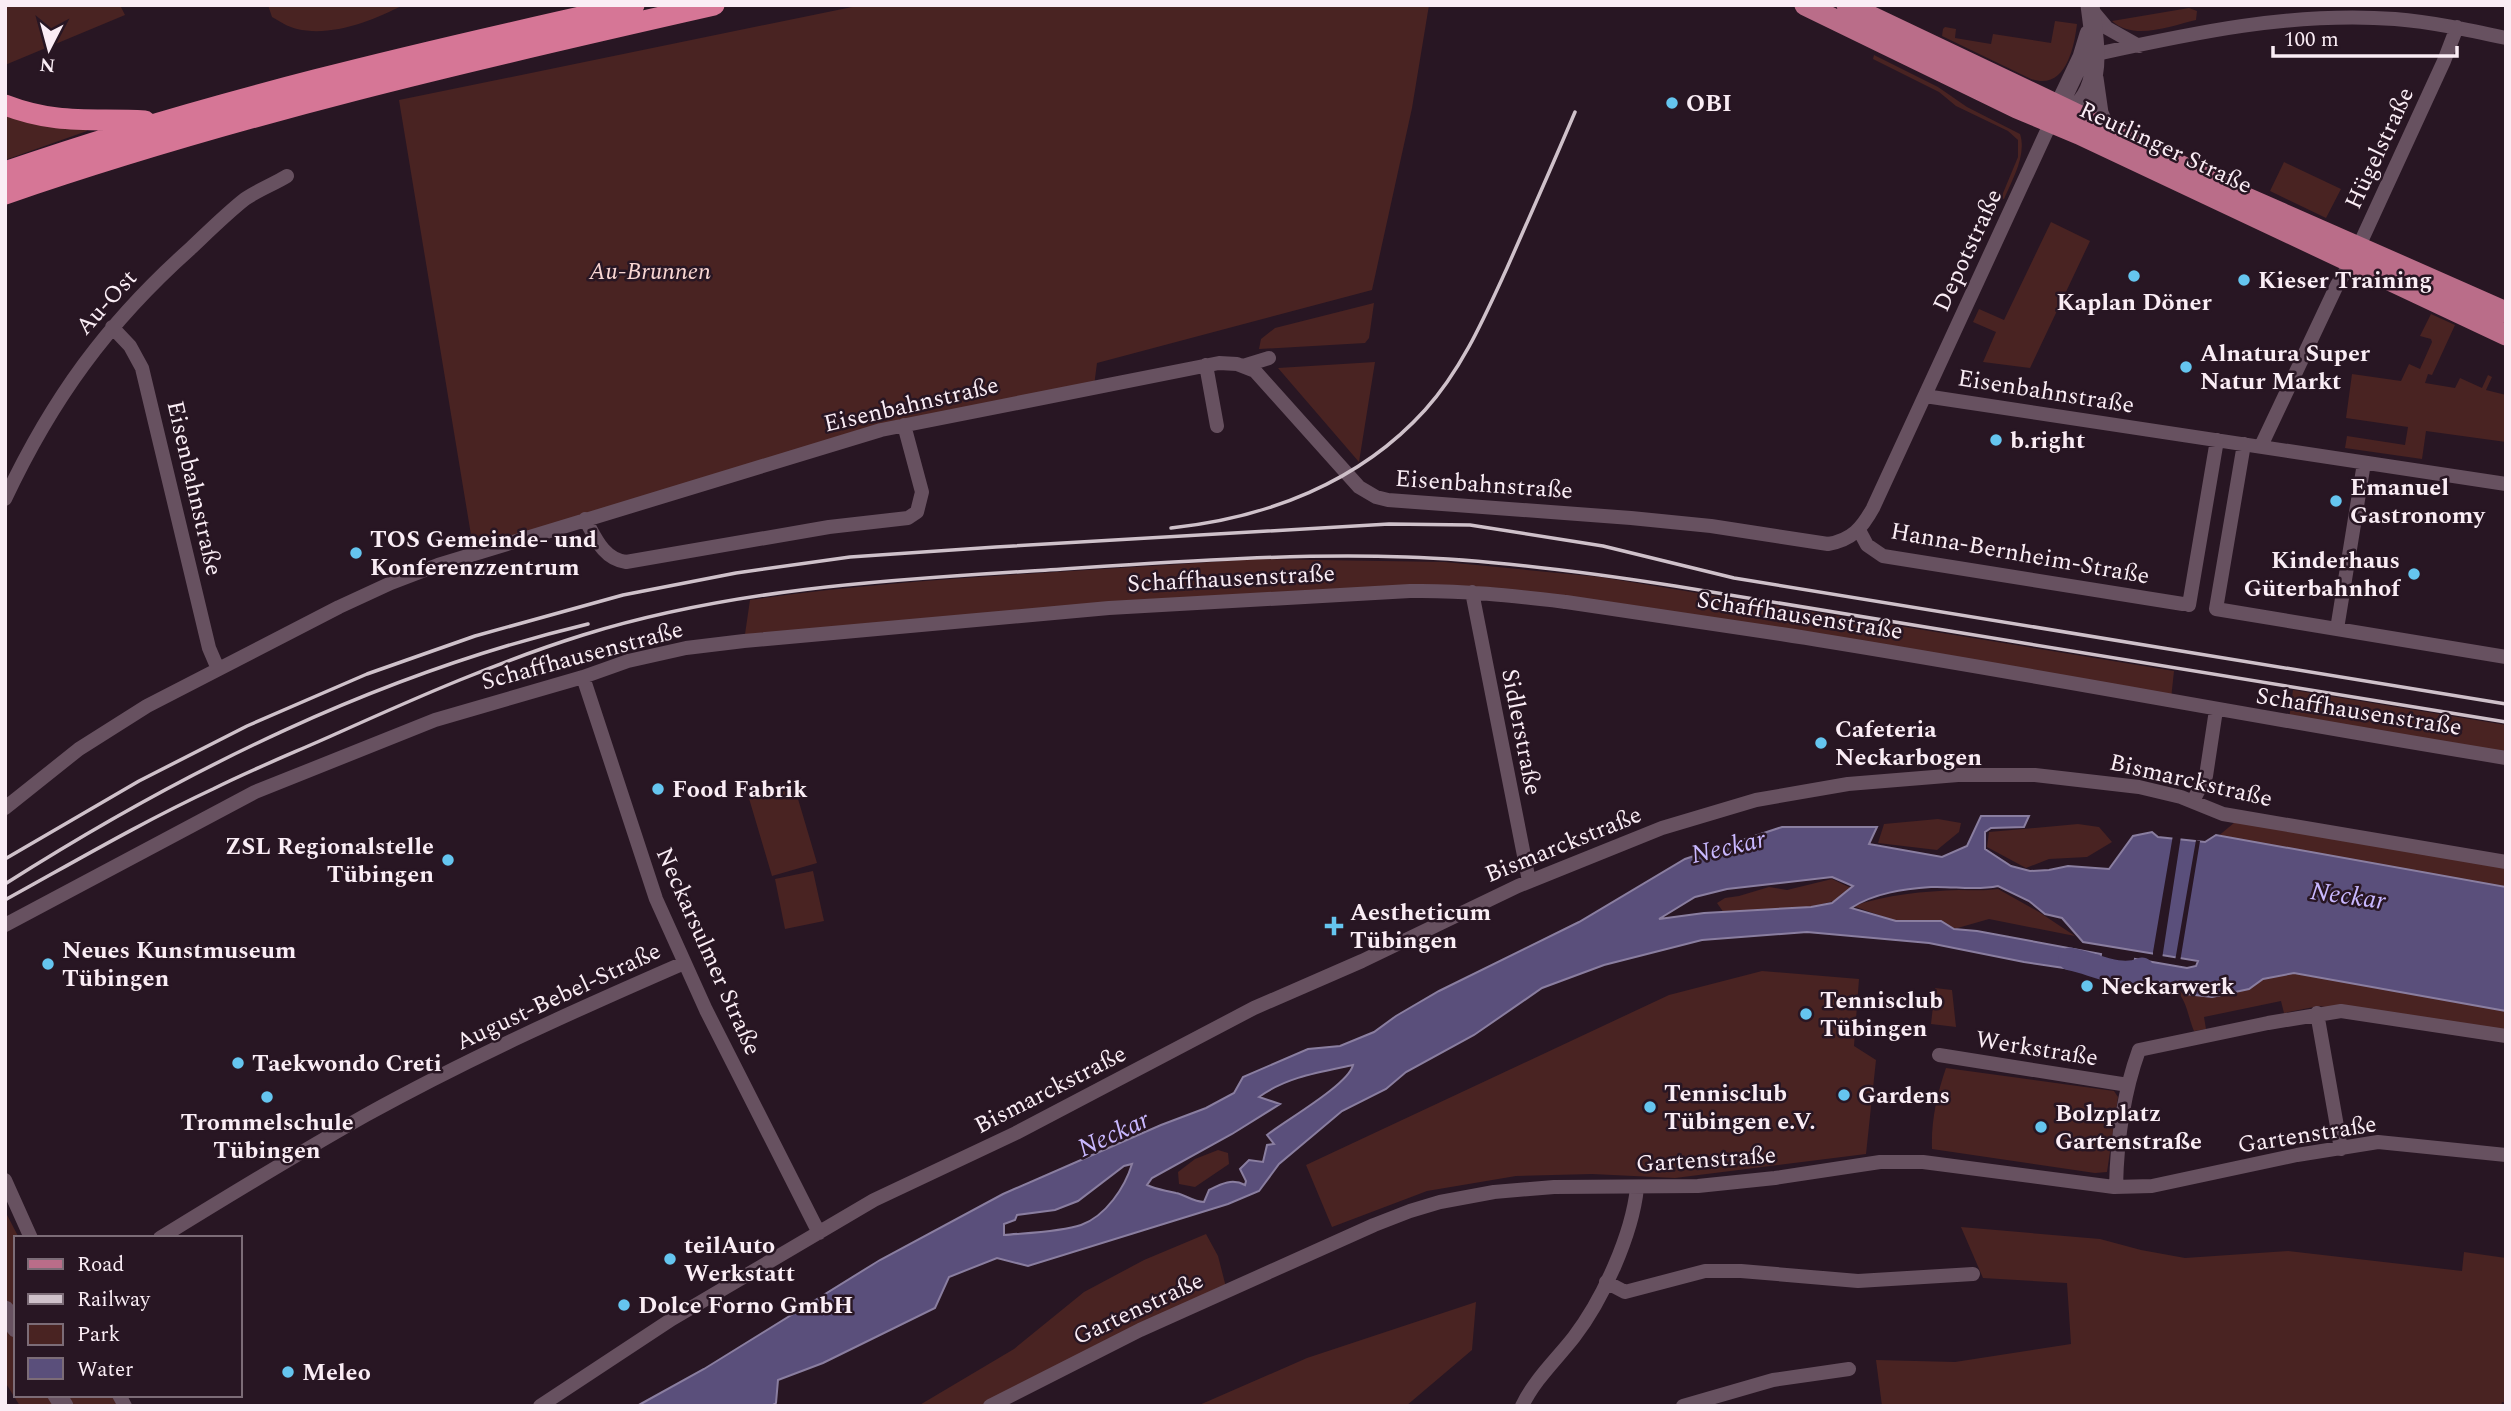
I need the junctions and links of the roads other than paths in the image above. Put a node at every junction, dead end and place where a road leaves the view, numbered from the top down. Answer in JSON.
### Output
{"nodes":[{"id":1,"x":634,"y":5,"type":"edge"},
{"id":2,"x":714,"y":5,"type":"edge"},
{"id":3,"x":1805,"y":5,"type":"edge"},
{"id":4,"x":1847,"y":5,"type":"edge"},
{"id":5,"x":2090,"y":12,"type":"edge"},
{"id":6,"x":2376,"y":12,"type":"edge"},
{"id":7,"x":2457,"y":27,"type":"junction"},
{"id":8,"x":2216,"y":31,"type":"junction"},
{"id":9,"x":2506,"y":38,"type":"edge"},
{"id":10,"x":2139,"y":46,"type":"junction"},
{"id":11,"x":2089,"y":56,"type":"junction"},
{"id":12,"x":2094,"y":78,"type":"junction"},
{"id":13,"x":5,"y":105,"type":"edge"},
{"id":14,"x":2060,"y":113,"type":"junction"},
{"id":15,"x":161,"y":122,"type":"junction"},
{"id":16,"x":2106,"y":129,"type":"junction"},
{"id":17,"x":5,"y":172,"type":"edge"},
{"id":18,"x":287,"y":176,"type":"dead end"},
{"id":19,"x":5,"y":194,"type":"edge"},
{"id":20,"x":2356,"y":256,"type":"junction"},
{"id":21,"x":2506,"y":312,"type":"edge"},
{"id":22,"x":112,"y":327,"type":"junction"},
{"id":23,"x":2506,"y":335,"type":"edge"},
{"id":24,"x":1269,"y":358,"type":"dead end"},
{"id":25,"x":1206,"y":365,"type":"junction"},
{"id":26,"x":1243,"y":366,"type":"junction"},
{"id":27,"x":1925,"y":396,"type":"junction"},
{"id":28,"x":904,"y":425,"type":"junction"},
{"id":29,"x":1217,"y":426,"type":"dead end"},
{"id":30,"x":2217,"y":440,"type":"junction"},
{"id":31,"x":2244,"y":444,"type":"junction"},
{"id":32,"x":2261,"y":446,"type":"junction"},
{"id":33,"x":2364,"y":463,"type":"junction"},
{"id":34,"x":2506,"y":484,"type":"edge"},
{"id":35,"x":5,"y":499,"type":"edge"},
{"id":36,"x":585,"y":519,"type":"junction"},
{"id":37,"x":1859,"y":530,"type":"junction"},
{"id":38,"x":1472,"y":592,"type":"junction"},
{"id":39,"x":2337,"y":629,"type":"junction"},
{"id":40,"x":2506,"y":657,"type":"edge"},
{"id":41,"x":218,"y":669,"type":"junction"},
{"id":42,"x":583,"y":677,"type":"junction"},
{"id":43,"x":2216,"y":710,"type":"junction"},
{"id":44,"x":2506,"y":758,"type":"edge"},
{"id":45,"x":2193,"y":801,"type":"junction"},
{"id":46,"x":5,"y":808,"type":"edge"},
{"id":47,"x":2506,"y":862,"type":"edge"},
{"id":48,"x":1530,"y":881,"type":"junction"},
{"id":49,"x":5,"y":925,"type":"edge"},
{"id":50,"x":684,"y":962,"type":"junction"},
{"id":51,"x":2318,"y":1013,"type":"junction"},
{"id":52,"x":2506,"y":1037,"type":"edge"},
{"id":53,"x":1939,"y":1055,"type":"dead end"},
{"id":54,"x":2127,"y":1085,"type":"junction"},
{"id":55,"x":2341,"y":1149,"type":"junction"},
{"id":56,"x":2506,"y":1155,"type":"edge"},
{"id":57,"x":5,"y":1180,"type":"edge"},
{"id":58,"x":2116,"y":1187,"type":"junction"},
{"id":59,"x":1637,"y":1188,"type":"junction"},
{"id":60,"x":819,"y":1233,"type":"junction"},
{"id":61,"x":30,"y":1236,"type":"edge"},
{"id":62,"x":163,"y":1236,"type":"edge"},
{"id":63,"x":1973,"y":1274,"type":"dead end"},
{"id":64,"x":1606,"y":1282,"type":"junction"},
{"id":65,"x":1849,"y":1369,"type":"dead end"},
{"id":66,"x":540,"y":1406,"type":"edge"},
{"id":67,"x":990,"y":1406,"type":"edge"},
{"id":68,"x":1522,"y":1406,"type":"edge"},
{"id":69,"x":1683,"y":1406,"type":"edge"}],
"edges":[{"from":1,"to":15,"type":"highway"},
{"from":2,"to":19,"type":"highway"},
{"from":3,"to":14,"type":"main road","name":"Reutlinger Straße"},
{"from":4,"to":14,"type":"main road","name":"Reutlinger Straße"},
{"from":5,"to":10,"type":"street"},
{"from":5,"to":11,"type":"main road"},
{"from":6,"to":7,"type":"street"},
{"from":6,"to":8,"type":"street"},
{"from":7,"to":9,"type":"street"},
{"from":7,"to":20,"type":"street","name":"Hügelstraße"},
{"from":8,"to":10,"type":"street"},
{"from":8,"to":11,"type":"street"},
{"from":10,"to":11,"type":"street"},
{"from":11,"to":12,"type":"main road"},
{"from":11,"to":14,"type":"main road"},
{"from":12,"to":14,"type":"main road"},
{"from":12,"to":16,"type":"main road"},
{"from":13,"to":15,"type":"highway"},
{"from":14,"to":16,"type":"main road","name":"Reutlinger Straße"},
{"from":14,"to":20,"type":"main road","name":"Reutlinger Straße"},
{"from":14,"to":27,"type":"street","name":"Depotstraße"},
{"from":15,"to":17,"type":"highway"},
{"from":16,"to":20,"type":"main road","name":"Reutlinger Straße"},
{"from":18,"to":22,"type":"street","name":"Au-Ost"},
{"from":20,"to":21,"type":"main road","name":"Reutlinger Straße"},
{"from":20,"to":23,"type":"main road","name":"Reutlinger Straße"},
{"from":20,"to":32,"type":"street","name":"Hügelstraße"},
{"from":22,"to":35,"type":"street","name":"Au-Ost"},
{"from":22,"to":41,"type":"street","name":"Eisenbahnstraße"},
{"from":24,"to":26,"type":"street"},
{"from":25,"to":26,"type":"street","name":"Eisenbahnstraße"},
{"from":25,"to":28,"type":"street","name":"Eisenbahnstraße"},
{"from":25,"to":29,"type":"street"},
{"from":26,"to":37,"type":"street","name":"Eisenbahnstraße"},
{"from":27,"to":30,"type":"street","name":"Eisenbahnstraße"},
{"from":27,"to":37,"type":"street","name":"Eisenbahnstraße"},
{"from":28,"to":36,"type":"street","name":"Eisenbahnstraße"},
{"from":28,"to":36,"type":"street"},
{"from":30,"to":31,"type":"street","name":"Eisenbahnstraße"},
{"from":30,"to":37,"type":"street","name":"Hanna-Bernheim-Straße"},
{"from":31,"to":32,"type":"street","name":"Eisenbahnstraße"},
{"from":31,"to":39,"type":"street"},
{"from":32,"to":33,"type":"street","name":"Eisenbahnstraße"},
{"from":33,"to":34,"type":"street","name":"Eisenbahnstraße"},
{"from":33,"to":39,"type":"street"},
{"from":36,"to":41,"type":"street","name":"Eisenbahnstraße"},
{"from":38,"to":42,"type":"street","name":"Schaffhausenstraße"},
{"from":38,"to":43,"type":"street","name":"Schaffhausenstraße"},
{"from":38,"to":48,"type":"street","name":"Sidlerstraße"},
{"from":39,"to":40,"type":"street"},
{"from":41,"to":46,"type":"street","name":"Eisenbahnstraße"},
{"from":42,"to":49,"type":"street","name":"Schaffhausenstraße"},
{"from":42,"to":50,"type":"street","name":"Neckarsulmer Straße"},
{"from":43,"to":44,"type":"street","name":"Schaffhausenstraße"},
{"from":43,"to":45,"type":"street"},
{"from":45,"to":47,"type":"street","name":"Bismarckstraße"},
{"from":45,"to":48,"type":"street","name":"Bismarckstraße"},
{"from":48,"to":60,"type":"street","name":"Bismarckstraße"},
{"from":50,"to":60,"type":"street","name":"Neckarsulmer Straße"},
{"from":50,"to":62,"type":"street","name":"August-Bebel-Straße"},
{"from":51,"to":52,"type":"street"},
{"from":51,"to":54,"type":"street"},
{"from":51,"to":55,"type":"street"},
{"from":53,"to":54,"type":"street","name":"Werkstraße"},
{"from":54,"to":58,"type":"street"},
{"from":55,"to":56,"type":"street","name":"Gartenstraße"},
{"from":55,"to":58,"type":"street","name":"Gartenstraße"},
{"from":57,"to":61,"type":"street"},
{"from":58,"to":59,"type":"street","name":"Gartenstraße"},
{"from":59,"to":64,"type":"street"},
{"from":59,"to":67,"type":"street","name":"Gartenstraße"},
{"from":60,"to":66,"type":"street","name":"Bismarckstraße"},
{"from":63,"to":64,"type":"street"},
{"from":64,"to":68,"type":"street"},
{"from":65,"to":69,"type":"street"}]}
